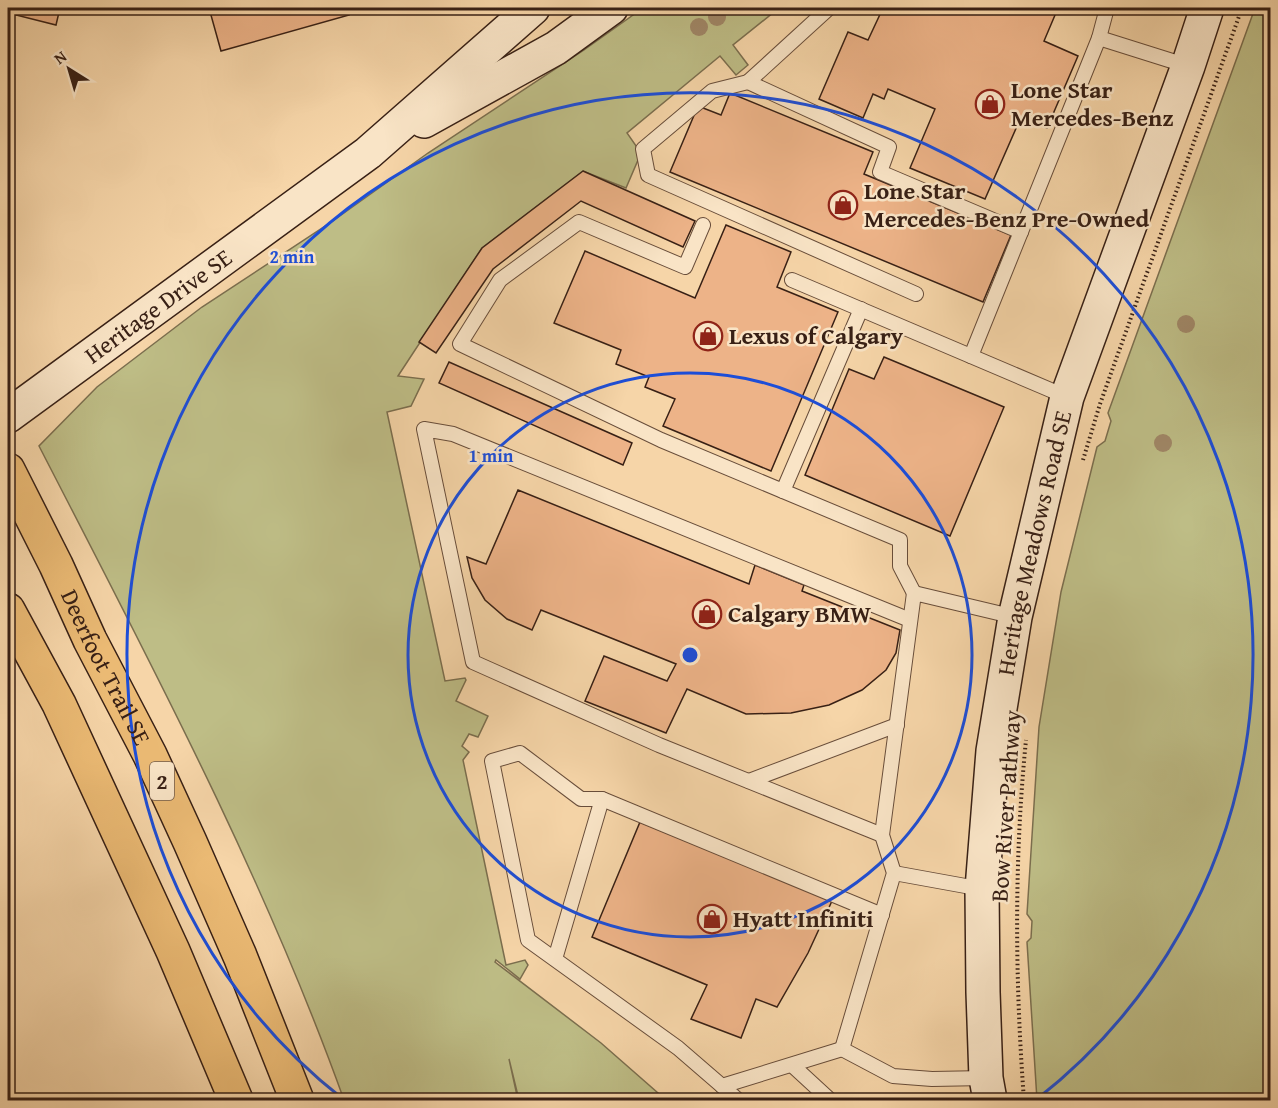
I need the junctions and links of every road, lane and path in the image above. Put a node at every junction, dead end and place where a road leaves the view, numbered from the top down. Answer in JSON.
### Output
{"nodes":[{"id":1,"x":533,"y":8,"type":"edge"},
{"id":2,"x":611,"y":8,"type":"edge"},
{"id":3,"x":829,"y":8,"type":"edge"},
{"id":4,"x":1107,"y":8,"type":"edge"},
{"id":5,"x":1207,"y":8,"type":"edge"},
{"id":6,"x":1242,"y":8,"type":"edge"},
{"id":7,"x":1099,"y":38,"type":"junction"},
{"id":8,"x":1188,"y":66,"type":"junction"},
{"id":9,"x":748,"y":82,"type":"junction"},
{"id":10,"x":368,"y":153,"type":"junction"},
{"id":11,"x":703,"y":225,"type":"dead end"},
{"id":12,"x":1021,"y":232,"type":"junction"},
{"id":13,"x":792,"y":280,"type":"dead end"},
{"id":14,"x":916,"y":294,"type":"dead end"},
{"id":15,"x":861,"y":309,"type":"junction"},
{"id":16,"x":971,"y":356,"type":"junction"},
{"id":17,"x":1067,"y":397,"type":"junction"},
{"id":18,"x":8,"y":416,"type":"edge"},
{"id":19,"x":1081,"y":467,"type":"dead end"},
{"id":20,"x":8,"y":470,"type":"edge"},
{"id":21,"x":783,"y":491,"type":"junction"},
{"id":22,"x":914,"y":593,"type":"junction"},
{"id":23,"x":8,"y":610,"type":"edge"},
{"id":24,"x":1015,"y":617,"type":"junction"},
{"id":25,"x":910,"y":620,"type":"junction"},
{"id":26,"x":897,"y":725,"type":"junction"},
{"id":27,"x":1027,"y":728,"type":"dead end"},
{"id":28,"x":749,"y":781,"type":"junction"},
{"id":29,"x":602,"y":799,"type":"junction"},
{"id":30,"x":882,"y":835,"type":"junction"},
{"id":31,"x":894,"y":873,"type":"junction"},
{"id":32,"x":982,"y":889,"type":"junction"},
{"id":33,"x":882,"y":915,"type":"junction"},
{"id":34,"x":555,"y":959,"type":"junction"},
{"id":35,"x":842,"y":1049,"type":"junction"},
{"id":36,"x":792,"y":1065,"type":"junction"},
{"id":37,"x":722,"y":1086,"type":"junction"},
{"id":38,"x":988,"y":1089,"type":"edge"},
{"id":39,"x":236,"y":1101,"type":"edge"},
{"id":40,"x":297,"y":1101,"type":"edge"},
{"id":41,"x":738,"y":1101,"type":"edge"},
{"id":42,"x":830,"y":1101,"type":"edge"},
{"id":43,"x":1024,"y":1101,"type":"edge"}],
"edges":[{"from":1,"to":10,"type":"main road","name":"Heritage Drive SE"},
{"from":2,"to":10,"type":"main road","name":"Heritage Drive SE"},
{"from":3,"to":9,"type":"lane"},
{"from":4,"to":7,"type":"lane"},
{"from":5,"to":8,"type":"main road","name":"Heritage Meadows Road SE"},
{"from":6,"to":19,"type":"path"},
{"from":7,"to":8,"type":"lane"},
{"from":7,"to":12,"type":"lane"},
{"from":8,"to":17,"type":"main road","name":"Heritage Meadows Road SE"},
{"from":9,"to":12,"type":"lane"},
{"from":9,"to":14,"type":"lane"},
{"from":10,"to":18,"type":"main road","name":"Heritage Drive SE"},
{"from":11,"to":21,"type":"lane"},
{"from":12,"to":16,"type":"lane"},
{"from":13,"to":15,"type":"lane"},
{"from":15,"to":16,"type":"lane"},
{"from":15,"to":21,"type":"lane"},
{"from":16,"to":17,"type":"lane"},
{"from":17,"to":24,"type":"main road","name":"Heritage Meadows Road SE"},
{"from":20,"to":40,"type":"highway","name":"Deerfoot Trail SE","number":"2"},
{"from":21,"to":22,"type":"lane"},
{"from":22,"to":24,"type":"lane"},
{"from":22,"to":25,"type":"lane"},
{"from":23,"to":39,"type":"highway"},
{"from":24,"to":32,"type":"main road","name":"Heritage Meadows Road SE"},
{"from":25,"to":26,"type":"lane"},
{"from":25,"to":28,"type":"lane"},
{"from":26,"to":28,"type":"lane"},
{"from":26,"to":30,"type":"lane"},
{"from":27,"to":43,"type":"path","name":"Bow River Pathway"},
{"from":28,"to":30,"type":"lane"},
{"from":29,"to":33,"type":"lane"},
{"from":29,"to":34,"type":"lane"},
{"from":29,"to":34,"type":"lane"},
{"from":30,"to":31,"type":"lane"},
{"from":31,"to":32,"type":"lane"},
{"from":31,"to":33,"type":"lane"},
{"from":32,"to":38,"type":"main road","name":"Heritage Meadows Road SE"},
{"from":33,"to":35,"type":"lane"},
{"from":34,"to":37,"type":"lane"},
{"from":35,"to":36,"type":"lane"},
{"from":35,"to":38,"type":"lane"},
{"from":36,"to":37,"type":"lane"},
{"from":36,"to":42,"type":"lane"},
{"from":37,"to":41,"type":"lane"}]}
